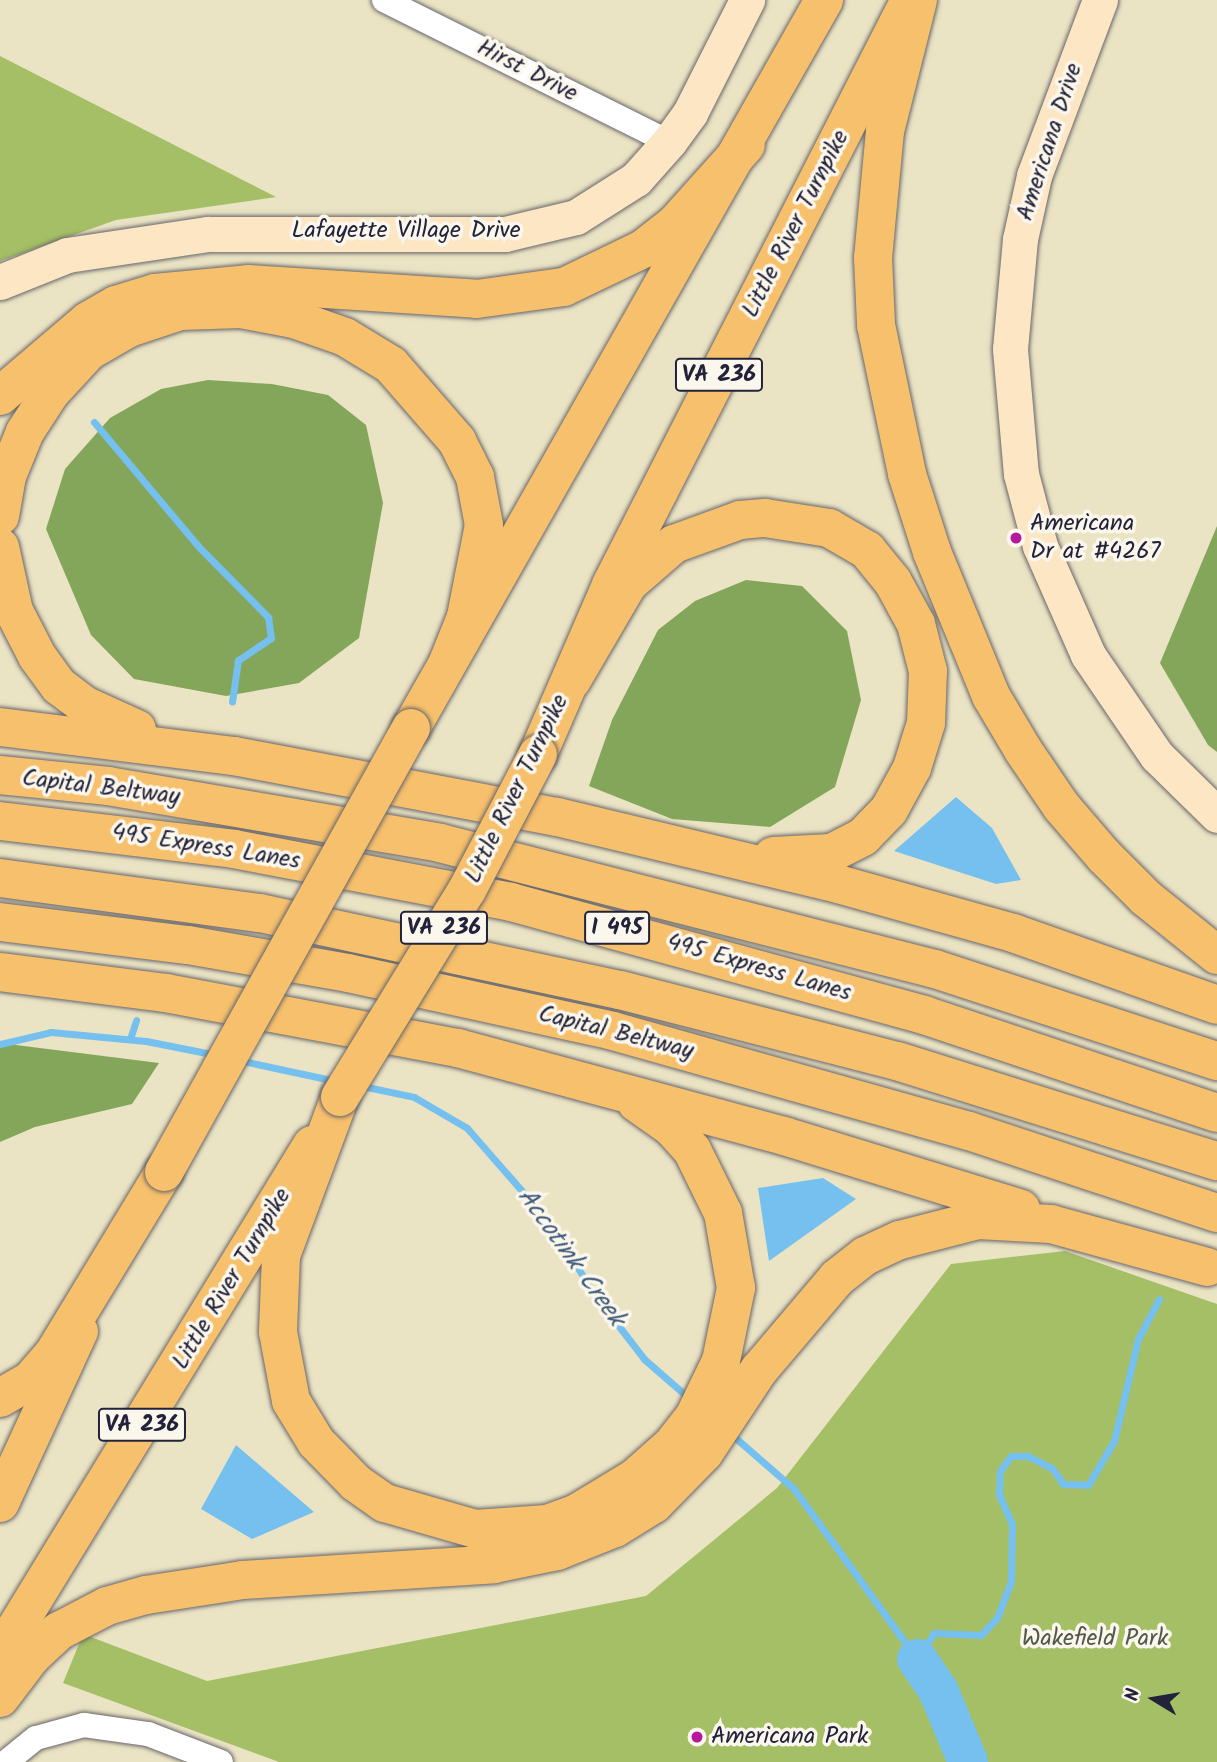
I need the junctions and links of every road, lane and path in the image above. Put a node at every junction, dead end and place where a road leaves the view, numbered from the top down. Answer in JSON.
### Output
{"nodes":[{"id":1,"x":384,"y":0,"type":"edge"},
{"id":2,"x":747,"y":0,"type":"edge"},
{"id":3,"x":824,"y":0,"type":"edge"},
{"id":4,"x":911,"y":0,"type":"edge"},
{"id":5,"x":918,"y":0,"type":"edge"},
{"id":6,"x":1100,"y":0,"type":"edge"},
{"id":7,"x":669,"y":142,"type":"junction"},
{"id":8,"x":746,"y":145,"type":"junction"},
{"id":9,"x":0,"y":282,"type":"edge"},
{"id":10,"x":0,"y":396,"type":"edge"},
{"id":11,"x":0,"y":516,"type":"edge"},
{"id":12,"x":0,"y":547,"type":"edge"},
{"id":13,"x":447,"y":663,"type":"junction"},
{"id":14,"x":572,"y":680,"type":"junction"},
{"id":15,"x":0,"y":727,"type":"edge"},
{"id":16,"x":234,"y":756,"type":"junction"},
{"id":17,"x":0,"y":775,"type":"edge"},
{"id":18,"x":1217,"y":815,"type":"edge"},
{"id":19,"x":0,"y":821,"type":"edge"},
{"id":20,"x":684,"y":847,"type":"junction"},
{"id":21,"x":0,"y":878,"type":"edge"},
{"id":22,"x":0,"y":922,"type":"edge"},
{"id":23,"x":1217,"y":955,"type":"edge"},
{"id":24,"x":0,"y":972,"type":"edge"},
{"id":25,"x":1217,"y":1005,"type":"edge"},
{"id":26,"x":1217,"y":1061,"type":"edge"},
{"id":27,"x":566,"y":1076,"type":"junction"},
{"id":28,"x":1217,"y":1113,"type":"edge"},
{"id":29,"x":1217,"y":1161,"type":"edge"},
{"id":30,"x":164,"y":1172,"type":"junction"},
{"id":31,"x":292,"y":1195,"type":"junction"},
{"id":32,"x":1217,"y":1213,"type":"edge"},
{"id":33,"x":1212,"y":1269,"type":"edge"},
{"id":34,"x":0,"y":1398,"type":"edge"},
{"id":35,"x":645,"y":1491,"type":"junction"},
{"id":36,"x":0,"y":1503,"type":"edge"},
{"id":37,"x":0,"y":1654,"type":"edge"},
{"id":38,"x":0,"y":1698,"type":"edge"},
{"id":39,"x":6,"y":1762,"type":"edge"},
{"id":40,"x":221,"y":1762,"type":"edge"}],
"edges":[{"from":1,"to":7,"type":"street","name":"Hirst Drive"},
{"from":2,"to":7,"type":"street","name":"Lafayette Village Drive"},
{"from":3,"to":8,"type":"main road"},
{"from":4,"to":14,"type":"main road","name":"Little River Turnpike","number":"VA 236"},
{"from":5,"to":23,"type":"main road"},
{"from":6,"to":18,"type":"street","name":"Americana Drive"},
{"from":7,"to":9,"type":"street","name":"Lafayette Village Drive"},
{"from":8,"to":10,"type":"main road"},
{"from":8,"to":13,"type":"main road"},
{"from":11,"to":13,"type":"main road"},
{"from":12,"to":16,"type":"main road"},
{"from":13,"to":30,"type":"main road","bridge":true},
{"from":14,"to":20,"type":"main road"},
{"from":14,"to":31,"type":"main road","name":"Little River Turnpike","number":"VA 236","bridge":true},
{"from":15,"to":16,"type":"main road"},
{"from":16,"to":20,"type":"main road"},
{"from":17,"to":26,"type":"main road","name":"Capital Beltway","number":"I 495"},
{"from":19,"to":28,"type":"main road","name":"495 Express Lanes","number":"I 495"},
{"from":20,"to":25,"type":"main road"},
{"from":21,"to":29,"type":"main road","number":"I 495"},
{"from":22,"to":32,"type":"main road","name":"Capital Beltway"},
{"from":24,"to":27,"type":"main road"},
{"from":27,"to":33,"type":"main road"},
{"from":27,"to":35,"type":"main road"},
{"from":30,"to":34,"type":"main road"},
{"from":30,"to":36,"type":"main road"},
{"from":31,"to":35,"type":"main road"},
{"from":31,"to":37,"type":"main road","name":"Little River Turnpike","number":"VA 236"},
{"from":33,"to":35,"type":"main road"},
{"from":35,"to":38,"type":"main road"},
{"from":39,"to":40,"type":"street"}]}
